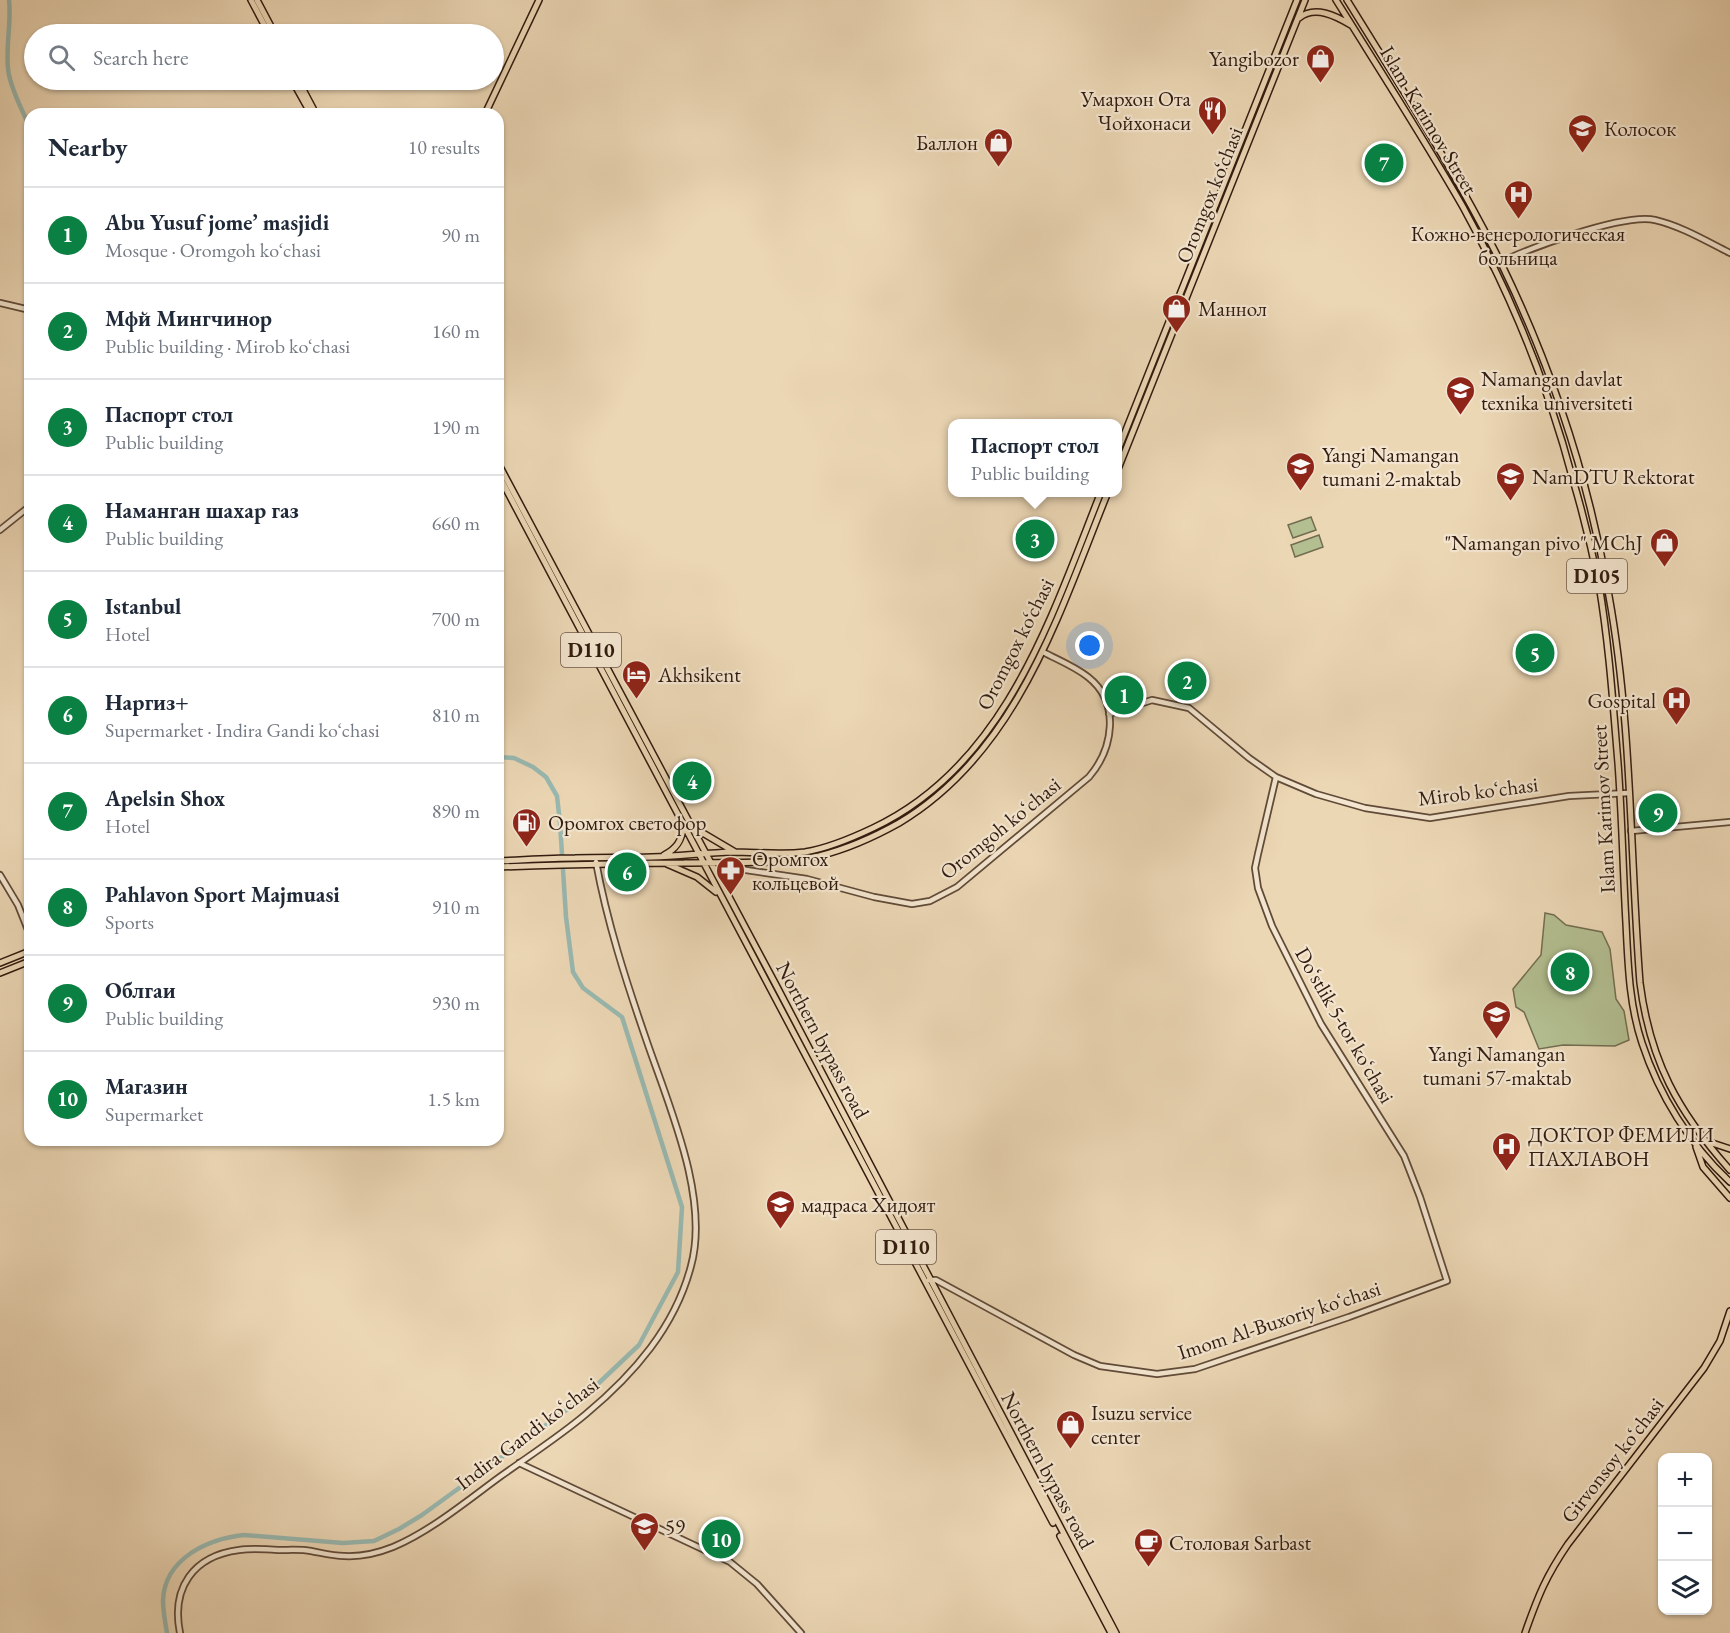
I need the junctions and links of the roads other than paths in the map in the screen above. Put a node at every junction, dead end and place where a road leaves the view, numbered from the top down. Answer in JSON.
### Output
{"nodes":[{"id":1,"x":251,"y":0,"type":"edge"},
{"id":2,"x":257,"y":0,"type":"edge"},
{"id":3,"x":539,"y":0,"type":"edge"},
{"id":4,"x":1305,"y":0,"type":"edge"},
{"id":5,"x":1336,"y":0,"type":"edge"},
{"id":6,"x":1347,"y":0,"type":"edge"},
{"id":7,"x":1295,"y":2,"type":"edge"},
{"id":8,"x":1297,"y":19,"type":"junction"},
{"id":9,"x":264,"y":24,"type":"edge"},
{"id":10,"x":270,"y":24,"type":"edge"},
{"id":11,"x":1354,"y":27,"type":"junction"},
{"id":12,"x":504,"y":74,"type":"edge"},
{"id":13,"x":297,"y":90,"type":"edge"},
{"id":14,"x":303,"y":90,"type":"edge"},
{"id":15,"x":496,"y":90,"type":"edge"},
{"id":16,"x":307,"y":108,"type":"edge"},
{"id":17,"x":313,"y":108,"type":"edge"},
{"id":18,"x":488,"y":108,"type":"edge"},
{"id":19,"x":1730,"y":253,"type":"edge"},
{"id":20,"x":1500,"y":262,"type":"junction"},
{"id":21,"x":1493,"y":266,"type":"junction"},
{"id":22,"x":0,"y":303,"type":"edge"},
{"id":23,"x":24,"y":309,"type":"edge"},
{"id":24,"x":1163,"y":337,"type":"junction"},
{"id":25,"x":1170,"y":340,"type":"junction"},
{"id":26,"x":1122,"y":440,"type":"edge"},
{"id":27,"x":1122,"y":458,"type":"edge"},
{"id":28,"x":504,"y":475,"type":"edge"},
{"id":29,"x":504,"y":485,"type":"edge"},
{"id":30,"x":1099,"y":497,"type":"edge"},
{"id":31,"x":1106,"y":497,"type":"edge"},
{"id":32,"x":24,"y":511,"type":"edge"},
{"id":33,"x":0,"y":530,"type":"edge"},
{"id":34,"x":1042,"y":652,"type":"junction"},
{"id":35,"x":1109,"y":714,"type":"junction"},
{"id":36,"x":1276,"y":777,"type":"junction"},
{"id":37,"x":1620,"y":793,"type":"junction"},
{"id":38,"x":1629,"y":793,"type":"junction"},
{"id":39,"x":1730,"y":822,"type":"edge"},
{"id":40,"x":686,"y":825,"type":"junction"},
{"id":41,"x":1631,"y":831,"type":"junction"},
{"id":42,"x":736,"y":852,"type":"junction"},
{"id":43,"x":706,"y":854,"type":"junction"},
{"id":44,"x":697,"y":855,"type":"junction"},
{"id":45,"x":766,"y":857,"type":"junction"},
{"id":46,"x":661,"y":860,"type":"junction"},
{"id":47,"x":504,"y":861,"type":"edge"},
{"id":48,"x":554,"y":862,"type":"junction"},
{"id":49,"x":596,"y":862,"type":"junction"},
{"id":50,"x":700,"y":862,"type":"junction"},
{"id":51,"x":738,"y":862,"type":"junction"},
{"id":52,"x":711,"y":863,"type":"junction"},
{"id":53,"x":504,"y":866,"type":"edge"},
{"id":54,"x":0,"y":874,"type":"edge"},
{"id":55,"x":725,"y":889,"type":"junction"},
{"id":56,"x":718,"y":894,"type":"junction"},
{"id":57,"x":24,"y":920,"type":"edge"},
{"id":58,"x":1636,"y":921,"type":"junction"},
{"id":59,"x":1626,"y":922,"type":"junction"},
{"id":60,"x":24,"y":953,"type":"edge"},
{"id":61,"x":0,"y":963,"type":"edge"},
{"id":62,"x":24,"y":963,"type":"edge"},
{"id":63,"x":0,"y":973,"type":"edge"},
{"id":64,"x":790,"y":1019,"type":"junction"},
{"id":65,"x":854,"y":1135,"type":"junction"},
{"id":66,"x":848,"y":1139,"type":"junction"},
{"id":67,"x":1704,"y":1141,"type":"junction"},
{"id":68,"x":1696,"y":1145,"type":"junction"},
{"id":69,"x":1730,"y":1149,"type":"edge"},
{"id":70,"x":1730,"y":1170,"type":"edge"},
{"id":71,"x":1730,"y":1182,"type":"edge"},
{"id":72,"x":1730,"y":1198,"type":"edge"},
{"id":73,"x":926,"y":1280,"type":"junction"},
{"id":74,"x":1447,"y":1281,"type":"joint"},
{"id":75,"x":1730,"y":1311,"type":"edge"},
{"id":76,"x":519,"y":1464,"type":"junction"},
{"id":77,"x":1080,"y":1570,"type":"junction"},
{"id":78,"x":180,"y":1633,"type":"edge"},
{"id":79,"x":801,"y":1633,"type":"edge"},
{"id":80,"x":1111,"y":1633,"type":"edge"},
{"id":81,"x":1116,"y":1633,"type":"edge"},
{"id":82,"x":1525,"y":1633,"type":"edge"}],
"edges":[{"from":1,"to":9,"type":"main road"},
{"from":2,"to":10,"type":"main road"},
{"from":3,"to":12,"type":"main road"},
{"from":4,"to":8,"type":"main road","name":"Oromgox ko‘chasi"},
{"from":5,"to":11,"type":"main road","name":"Islam Karimov Street","number":"D105"},
{"from":6,"to":20,"type":"main road","name":"Islam Karimov Street"},
{"from":7,"to":24,"type":"main road","name":"Oromgox ko‘chasi"},
{"from":8,"to":11,"type":"main road"},
{"from":8,"to":25,"type":"main road","name":"Oromgox ko‘chasi"},
{"from":11,"to":21,"type":"main road","name":"Islam Karimov Street","number":"D105"},
{"from":13,"to":16,"type":"main road"},
{"from":14,"to":17,"type":"main road"},
{"from":15,"to":18,"type":"main road"},
{"from":19,"to":20,"type":"street"},
{"from":20,"to":21,"type":"street"},
{"from":20,"to":38,"type":"main road","name":"Islam Karimov Street","number":"D105"},
{"from":21,"to":37,"type":"main road","name":"Islam Karimov Street","number":"D105"},
{"from":22,"to":23,"type":"street"},
{"from":24,"to":25,"type":"street"},
{"from":24,"to":26,"type":"main road","name":"Oromgox ko‘chasi"},
{"from":25,"to":27,"type":"main road","name":"Oromgox ko‘chasi"},
{"from":28,"to":40,"type":"main road","name":"Northern bypass road","number":"D110"},
{"from":29,"to":40,"type":"main road","name":"Northern bypass road","number":"D110"},
{"from":30,"to":45,"type":"main road","name":"Oromgox ko‘chasi"},
{"from":31,"to":34,"type":"main road","name":"Oromgox ko‘chasi"},
{"from":32,"to":33,"type":"street"},
{"from":34,"to":35,"type":"street","name":"Oromgoh koʻchasi"},
{"from":34,"to":45,"type":"main road","name":"Oromgox ko‘chasi"},
{"from":35,"to":36,"type":"street","name":"Mirob koʻchasi"},
{"from":35,"to":51,"type":"street","name":"Oromgoh koʻchasi"},
{"from":36,"to":37,"type":"street","name":"Mirob koʻchasi"},
{"from":36,"to":74,"type":"street","name":"Doʻstlik 5-tor koʻchasi"},
{"from":37,"to":38,"type":"street","name":"Mirob koʻchasi"},
{"from":37,"to":59,"type":"main road","name":"Islam Karimov Street","number":"D105"},
{"from":38,"to":41,"type":"main road","name":"Islam Karimov Street","number":"D105"},
{"from":39,"to":41,"type":"street"},
{"from":40,"to":42,"type":"main road"},
{"from":40,"to":43,"type":"main road","name":"Northern bypass road","number":"D110"},
{"from":40,"to":44,"type":"main road","name":"Northern bypass road","number":"D110"},
{"from":40,"to":46,"type":"main road"},
{"from":41,"to":58,"type":"main road","name":"Islam Karimov Street","number":"D105"},
{"from":42,"to":43,"type":"main road"},
{"from":42,"to":45,"type":"main road"},
{"from":43,"to":44,"type":"main road"},
{"from":43,"to":52,"type":"main road","name":"Northern bypass road","number":"D110"},
{"from":44,"to":46,"type":"main road"},
{"from":44,"to":50,"type":"main road","name":"Northern bypass road","number":"D110"},
{"from":45,"to":51,"type":"main road"},
{"from":46,"to":49,"type":"main road"},
{"from":46,"to":50,"type":"main road"},
{"from":46,"to":56,"type":"main road"},
{"from":47,"to":48,"type":"main road"},
{"from":48,"to":49,"type":"main road"},
{"from":48,"to":49,"type":"main road"},
{"from":48,"to":53,"type":"main road"},
{"from":49,"to":76,"type":"street","name":"Indira Gandi koʻchasi"},
{"from":50,"to":52,"type":"main road"},
{"from":50,"to":56,"type":"main road","name":"Northern bypass road","number":"D110"},
{"from":51,"to":52,"type":"main road"},
{"from":51,"to":55,"type":"main road"},
{"from":52,"to":55,"type":"main road","name":"Northern bypass road","number":"D110"},
{"from":54,"to":57,"type":"street"},
{"from":55,"to":64,"type":"main road","name":"Northern bypass road","number":"D110"},
{"from":56,"to":64,"type":"main road","name":"Northern bypass road","number":"D110"},
{"from":58,"to":59,"type":"main road"},
{"from":58,"to":67,"type":"main road","name":"Islam Karimov Street","number":"D105"},
{"from":59,"to":68,"type":"main road","name":"Islam Karimov Street","number":"D105"},
{"from":60,"to":61,"type":"main road"},
{"from":62,"to":63,"type":"main road"},
{"from":64,"to":65,"type":"main road","name":"Northern bypass road","number":"D110"},
{"from":64,"to":66,"type":"main road","name":"Northern bypass road","number":"D110"},
{"from":65,"to":66,"type":"main road"},
{"from":65,"to":73,"type":"main road","name":"Northern bypass road","number":"D110"},
{"from":66,"to":73,"type":"main road","name":"Northern bypass road","number":"D110"},
{"from":67,"to":69,"type":"main road"},
{"from":67,"to":70,"type":"main road","name":"Islam Karimov Street","number":"D105"},
{"from":68,"to":71,"type":"main road","name":"Islam Karimov Street","number":"D105"},
{"from":68,"to":72,"type":"main road"},
{"from":73,"to":74,"type":"street","name":"Imom Al-Buxoriy koʻchasi"},
{"from":73,"to":77,"type":"main road","name":"Northern bypass road","number":"D110"},
{"from":75,"to":82,"type":"main road","name":"Girvonsoy koʻchasi"},
{"from":76,"to":78,"type":"street","name":"Indira Gandi koʻchasi"},
{"from":76,"to":79,"type":"street"},
{"from":77,"to":80,"type":"main road","name":"Northern bypass road","number":"D110"},
{"from":77,"to":81,"type":"main road","name":"Northern bypass road","number":"D110"}]}
